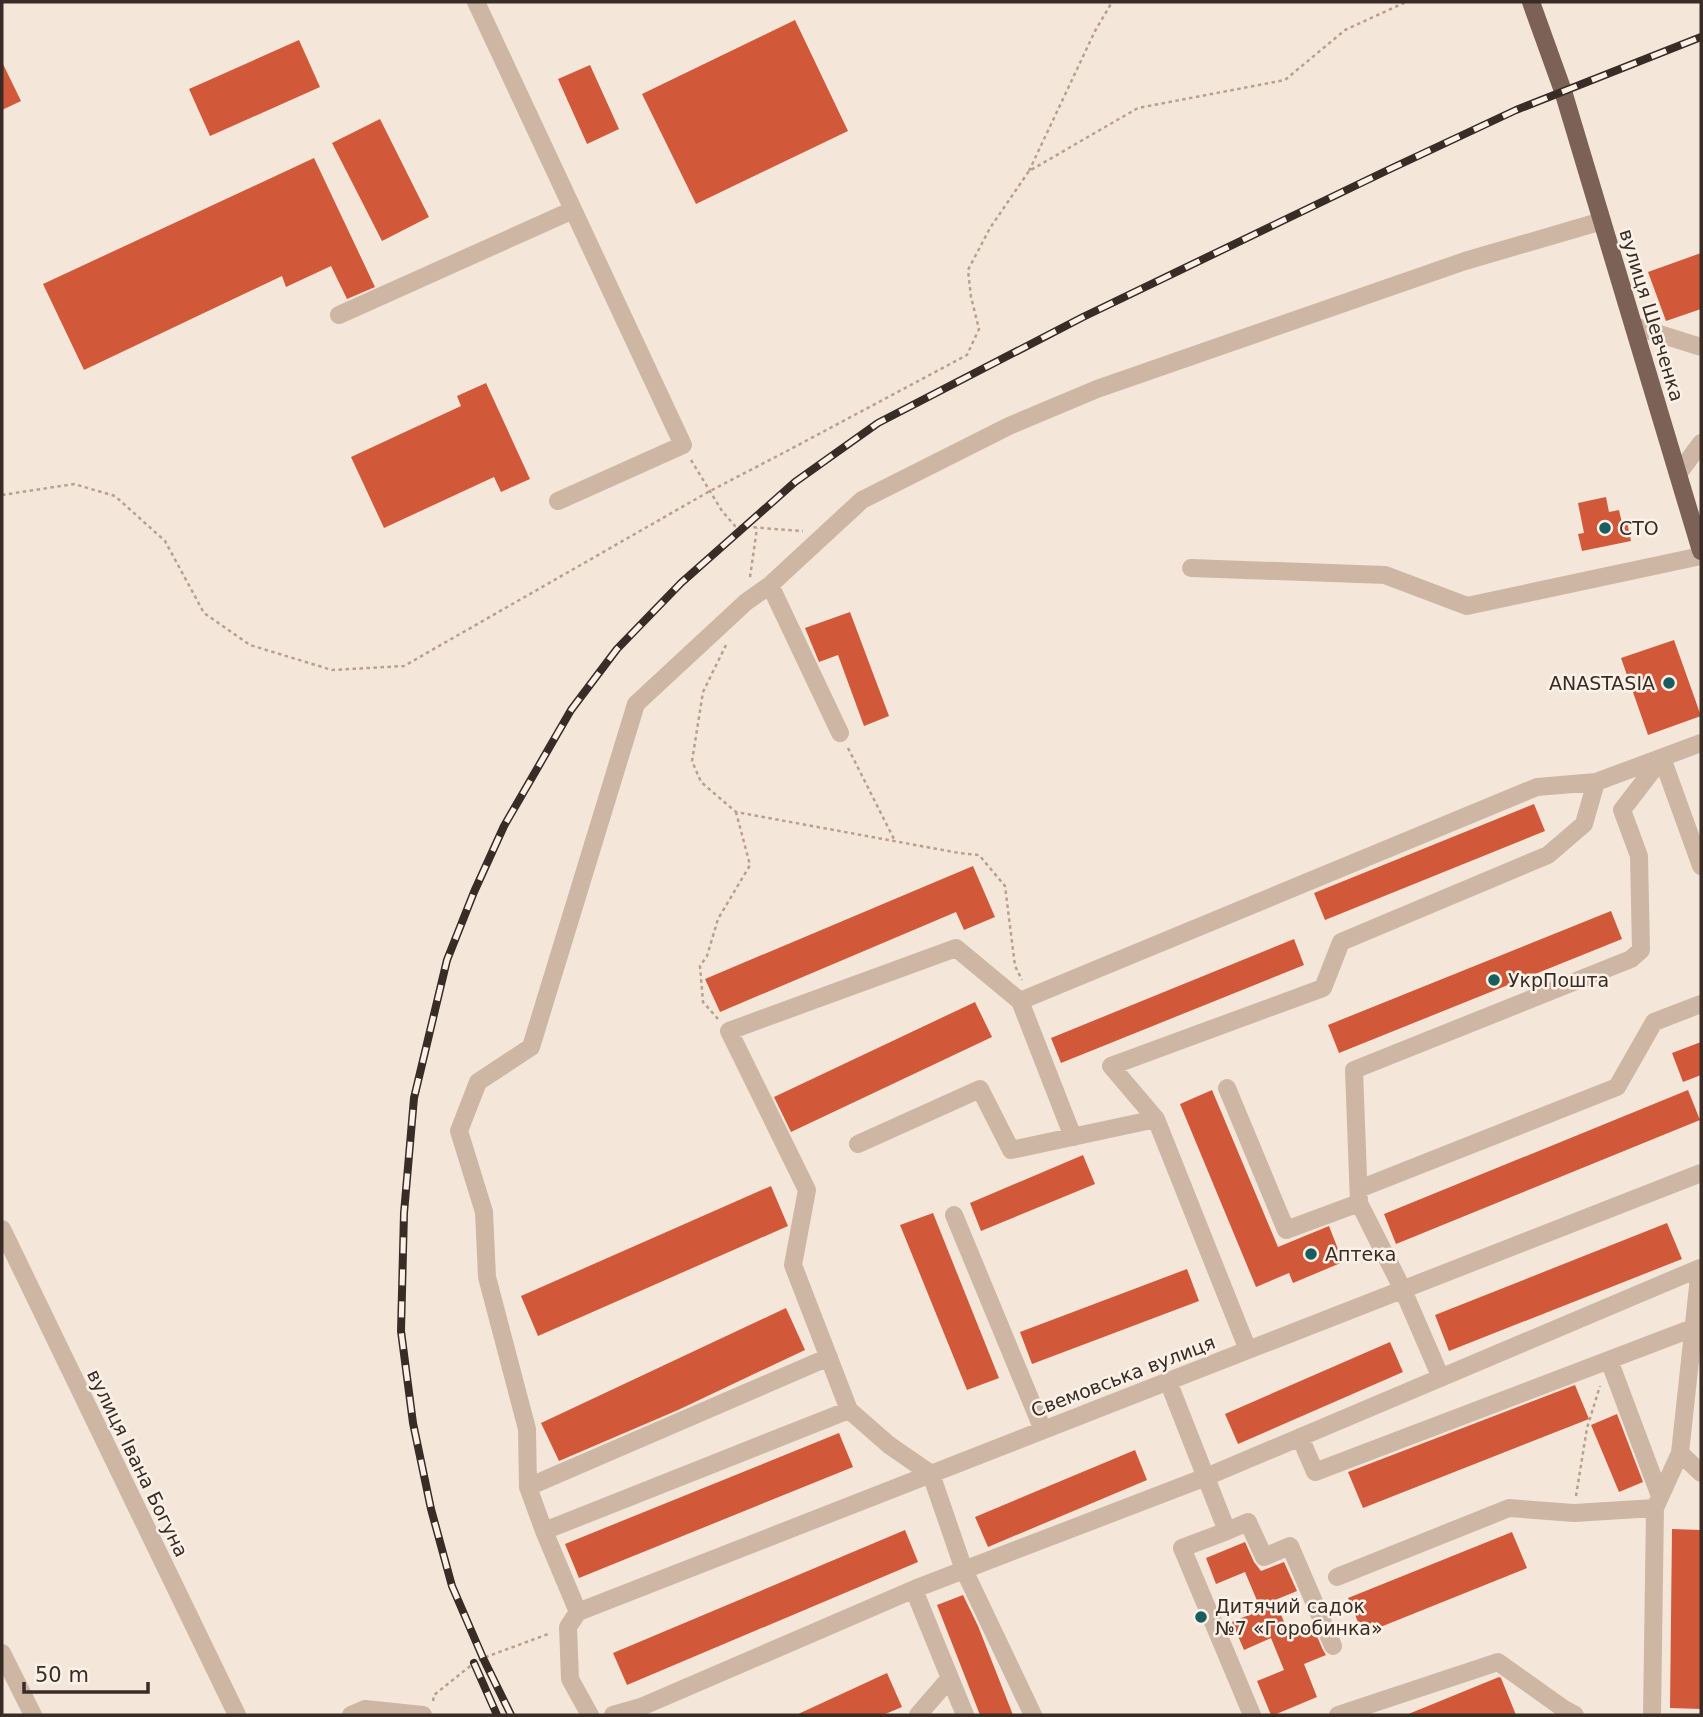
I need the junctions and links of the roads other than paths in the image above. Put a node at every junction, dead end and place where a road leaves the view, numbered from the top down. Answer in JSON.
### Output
{"nodes":[{"id":1,"x":476,"y":2,"type":"edge"},
{"id":2,"x":1531,"y":2,"type":"edge"},
{"id":3,"x":573,"y":210,"type":"junction"},
{"id":4,"x":1602,"y":220,"type":"junction"},
{"id":5,"x":339,"y":315,"type":"dead end"},
{"id":6,"x":1634,"y":326,"type":"junction"},
{"id":7,"x":1701,"y":347,"type":"edge"},
{"id":8,"x":1701,"y":443,"type":"edge"},
{"id":9,"x":1678,"y":474,"type":"junction"},
{"id":10,"x":558,"y":501,"type":"dead end"},
{"id":11,"x":1701,"y":554,"type":"edge"},
{"id":12,"x":1191,"y":568,"type":"dead end"},
{"id":13,"x":770,"y":585,"type":"junction"},
{"id":14,"x":840,"y":733,"type":"road end"},
{"id":15,"x":1701,"y":743,"type":"edge"},
{"id":16,"x":1662,"y":758,"type":"junction"},
{"id":17,"x":1596,"y":782,"type":"junction"},
{"id":18,"x":1701,"y":866,"type":"edge"},
{"id":19,"x":1025,"y":999,"type":"junction"},
{"id":20,"x":1701,"y":1004,"type":"edge"},
{"id":21,"x":1227,"y":1088,"type":"dead end"},
{"id":22,"x":1156,"y":1119,"type":"junction"},
{"id":23,"x":1073,"y":1137,"type":"junction"},
{"id":24,"x":858,"y":1144,"type":"dead end"},
{"id":25,"x":1701,"y":1173,"type":"edge"},
{"id":26,"x":1359,"y":1196,"type":"junction"},
{"id":27,"x":954,"y":1215,"type":"dead end"},
{"id":28,"x":2,"y":1229,"type":"edge"},
{"id":29,"x":1700,"y":1268,"type":"edge"},
{"id":30,"x":1403,"y":1290,"type":"junction"},
{"id":31,"x":1693,"y":1328,"type":"junction"},
{"id":32,"x":1248,"y":1350,"type":"junction"},
{"id":33,"x":829,"y":1357,"type":"junction"},
{"id":34,"x":1609,"y":1360,"type":"junction"},
{"id":35,"x":1441,"y":1378,"type":"junction"},
{"id":36,"x":1168,"y":1381,"type":"junction"},
{"id":37,"x":849,"y":1410,"type":"junction"},
{"id":38,"x":1043,"y":1430,"type":"junction"},
{"id":39,"x":1300,"y":1437,"type":"junction"},
{"id":40,"x":1680,"y":1453,"type":"junction"},
{"id":41,"x":931,"y":1474,"type":"junction"},
{"id":42,"x":1701,"y":1474,"type":"edge"},
{"id":43,"x":1206,"y":1477,"type":"junction"},
{"id":44,"x":528,"y":1487,"type":"junction"},
{"id":45,"x":1658,"y":1502,"type":"junction"},
{"id":46,"x":544,"y":1531,"type":"junction"},
{"id":47,"x":1227,"y":1531,"type":"junction"},
{"id":48,"x":964,"y":1570,"type":"junction"},
{"id":49,"x":1337,"y":1577,"type":"dead end"},
{"id":50,"x":914,"y":1590,"type":"junction"},
{"id":51,"x":573,"y":1619,"type":"junction"},
{"id":52,"x":1333,"y":1646,"type":"dead end"},
{"id":53,"x":2,"y":1653,"type":"edge"},
{"id":54,"x":950,"y":1678,"type":"junction"},
{"id":55,"x":427,"y":1710,"type":"edge"},
{"id":56,"x":33,"y":1715,"type":"edge"},
{"id":57,"x":237,"y":1715,"type":"edge"},
{"id":58,"x":351,"y":1715,"type":"edge"},
{"id":59,"x":590,"y":1715,"type":"edge"},
{"id":60,"x":613,"y":1715,"type":"edge"},
{"id":61,"x":918,"y":1715,"type":"edge"},
{"id":62,"x":965,"y":1715,"type":"edge"},
{"id":63,"x":1033,"y":1715,"type":"edge"},
{"id":64,"x":1252,"y":1715,"type":"edge"},
{"id":65,"x":1338,"y":1715,"type":"edge"},
{"id":66,"x":1575,"y":1715,"type":"edge"},
{"id":67,"x":1652,"y":1715,"type":"edge"}],
"edges":[{"from":1,"to":3,"type":"street"},
{"from":2,"to":4,"type":"main road","name":"вулиця Шевченка"},
{"from":3,"to":5,"type":"street"},
{"from":3,"to":10,"type":"street"},
{"from":4,"to":6,"type":"main road","name":"вулиця Шевченка"},
{"from":4,"to":13,"type":"street"},
{"from":6,"to":7,"type":"street"},
{"from":6,"to":9,"type":"main road","name":"вулиця Шевченка"},
{"from":8,"to":9,"type":"street"},
{"from":9,"to":11,"type":"main road","name":"вулиця Шевченка"},
{"from":11,"to":12,"type":"street"},
{"from":13,"to":14,"type":"street"},
{"from":13,"to":44,"type":"street"},
{"from":15,"to":16,"type":"street"},
{"from":16,"to":17,"type":"street"},
{"from":16,"to":18,"type":"street"},
{"from":16,"to":26,"type":"street"},
{"from":17,"to":19,"type":"street"},
{"from":17,"to":22,"type":"street"},
{"from":19,"to":23,"type":"street"},
{"from":19,"to":33,"type":"street"},
{"from":20,"to":26,"type":"street"},
{"from":21,"to":26,"type":"street"},
{"from":22,"to":23,"type":"street"},
{"from":22,"to":32,"type":"street"},
{"from":23,"to":24,"type":"street"},
{"from":25,"to":30,"type":"street","name":"Свемовська вулиця"},
{"from":26,"to":30,"type":"street"},
{"from":27,"to":38,"type":"street"},
{"from":28,"to":57,"type":"street","name":"вулиця Івана Богуна"},
{"from":29,"to":31,"type":"street"},
{"from":29,"to":35,"type":"street"},
{"from":30,"to":32,"type":"street","name":"Свемовська вулиця"},
{"from":30,"to":35,"type":"street"},
{"from":31,"to":34,"type":"street"},
{"from":31,"to":40,"type":"street"},
{"from":32,"to":36,"type":"street","name":"Свемовська вулиця"},
{"from":33,"to":37,"type":"street"},
{"from":33,"to":44,"type":"street"},
{"from":34,"to":39,"type":"street"},
{"from":34,"to":45,"type":"street"},
{"from":35,"to":39,"type":"street"},
{"from":36,"to":38,"type":"street","name":"Свемовська вулиця"},
{"from":36,"to":43,"type":"street"},
{"from":37,"to":41,"type":"street"},
{"from":37,"to":46,"type":"street"},
{"from":38,"to":41,"type":"street","name":"Свемовська вулиця"},
{"from":39,"to":43,"type":"street"},
{"from":40,"to":42,"type":"street"},
{"from":40,"to":45,"type":"street"},
{"from":41,"to":48,"type":"street"},
{"from":41,"to":51,"type":"street","name":"Свемовська вулиця"},
{"from":43,"to":47,"type":"street"},
{"from":43,"to":48,"type":"street"},
{"from":44,"to":46,"type":"street"},
{"from":45,"to":49,"type":"street"},
{"from":45,"to":67,"type":"street"},
{"from":46,"to":51,"type":"street"},
{"from":47,"to":52,"type":"street"},
{"from":47,"to":64,"type":"street"},
{"from":48,"to":50,"type":"street"},
{"from":48,"to":63,"type":"street"},
{"from":50,"to":54,"type":"street"},
{"from":50,"to":60,"type":"street"},
{"from":51,"to":59,"type":"street"},
{"from":53,"to":56,"type":"street"},
{"from":54,"to":61,"type":"street"},
{"from":54,"to":62,"type":"street"},
{"from":55,"to":58,"type":"street"},
{"from":65,"to":66,"type":"street"}]}
